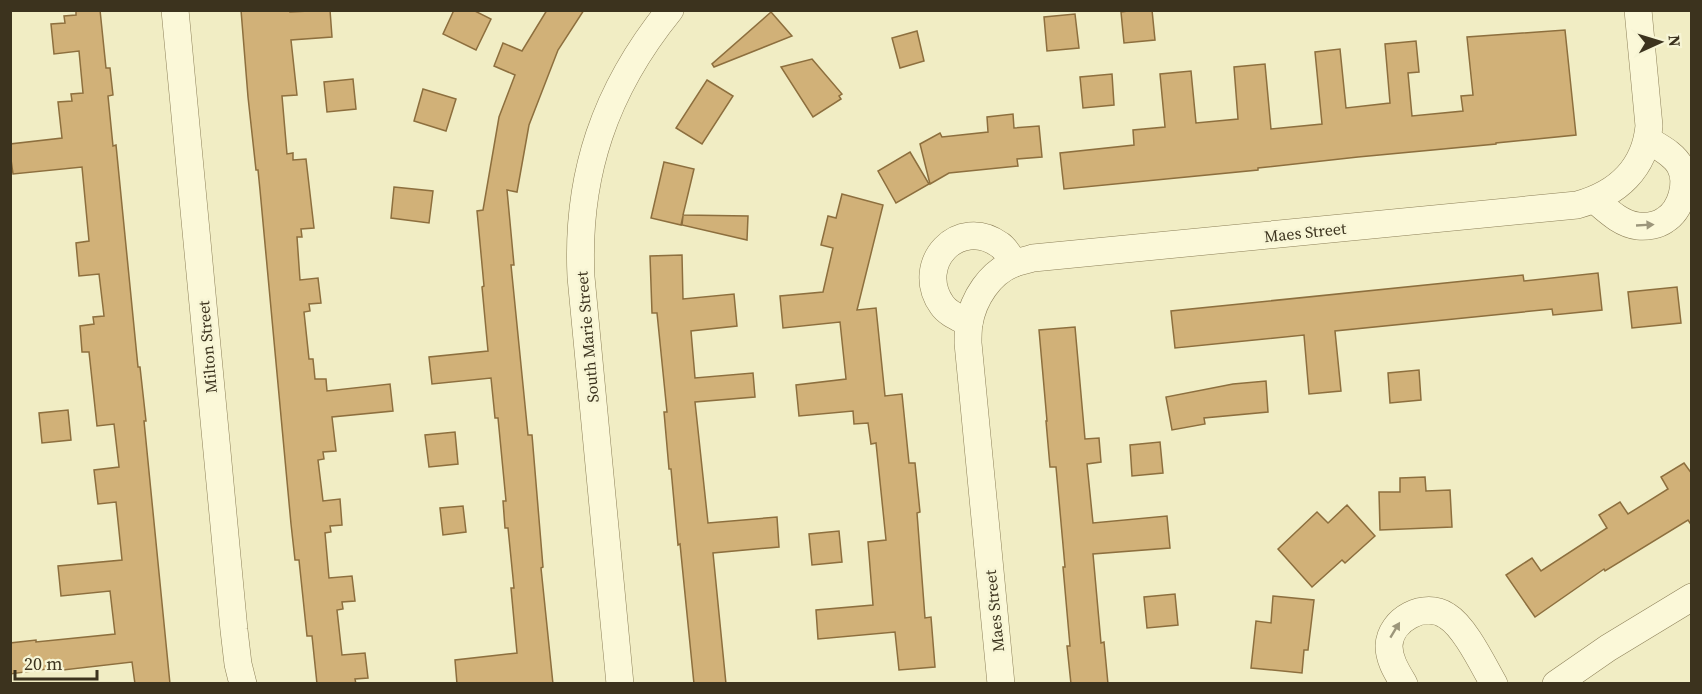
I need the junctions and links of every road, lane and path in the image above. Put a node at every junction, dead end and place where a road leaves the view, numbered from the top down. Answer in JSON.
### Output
{"nodes":[{"id":1,"x":175,"y":10,"type":"edge"},
{"id":2,"x":670,"y":10,"type":"edge"},
{"id":3,"x":1638,"y":10,"type":"edge"},
{"id":4,"x":1648,"y":140,"type":"junction"},
{"id":5,"x":1595,"y":200,"type":"junction"},
{"id":6,"x":1014,"y":263,"type":"junction"},
{"id":7,"x":969,"y":323,"type":"junction"},
{"id":8,"x":1692,"y":597,"type":"edge"},
{"id":9,"x":243,"y":684,"type":"edge"},
{"id":10,"x":620,"y":684,"type":"edge"},
{"id":11,"x":1001,"y":684,"type":"edge"},
{"id":12,"x":1404,"y":684,"type":"edge"},
{"id":13,"x":1494,"y":684,"type":"edge"},
{"id":14,"x":1556,"y":684,"type":"edge"}],
"edges":[{"from":1,"to":9,"type":"street","name":"Milton Street"},
{"from":2,"to":10,"type":"street","name":"South Marie Street"},
{"from":3,"to":4,"type":"street","name":"Maes Street"},
{"from":4,"to":5,"type":"street","name":"Maes Street"},
{"from":5,"to":4,"type":"street","one_way":true},
{"from":5,"to":6,"type":"street","name":"Maes Street"},
{"from":6,"to":7,"type":"street","name":"Maes Street"},
{"from":6,"to":7,"type":"street"},
{"from":7,"to":11,"type":"street","name":"Maes Street"},
{"from":8,"to":14,"type":"street"},
{"from":12,"to":13,"type":"street","one_way":true}]}
